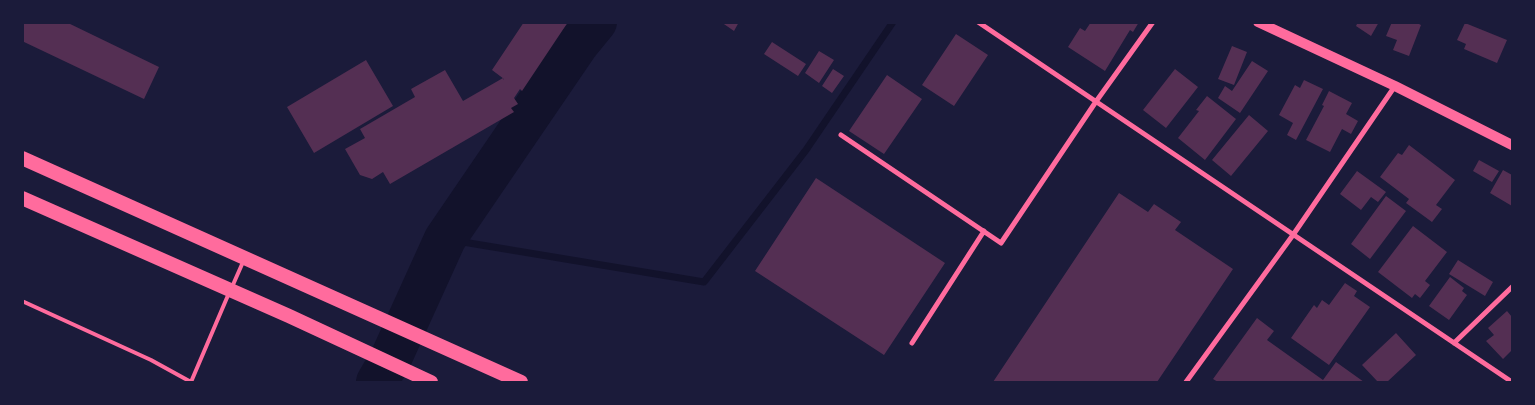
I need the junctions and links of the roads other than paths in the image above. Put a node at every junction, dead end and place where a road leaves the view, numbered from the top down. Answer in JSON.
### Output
{"nodes":[{"id":1,"x":978,"y":22,"type":"edge"},
{"id":2,"x":1153,"y":22,"type":"edge"},
{"id":3,"x":1258,"y":22,"type":"edge"},
{"id":4,"x":1395,"y":86,"type":"junction"},
{"id":5,"x":1095,"y":103,"type":"junction"},
{"id":6,"x":841,"y":135,"type":"dead end"},
{"id":7,"x":1512,"y":145,"type":"edge"},
{"id":8,"x":22,"y":158,"type":"edge"},
{"id":9,"x":22,"y":198,"type":"edge"},
{"id":10,"x":984,"y":231,"type":"junction"},
{"id":11,"x":1293,"y":235,"type":"junction"},
{"id":12,"x":245,"y":257,"type":"junction"},
{"id":13,"x":1512,"y":287,"type":"edge"},
{"id":14,"x":230,"y":290,"type":"junction"},
{"id":15,"x":22,"y":301,"type":"edge"},
{"id":16,"x":912,"y":343,"type":"dead end"},
{"id":17,"x":1454,"y":343,"type":"junction"},
{"id":18,"x":191,"y":382,"type":"edge"},
{"id":19,"x":431,"y":382,"type":"edge"},
{"id":20,"x":521,"y":382,"type":"edge"},
{"id":21,"x":1186,"y":382,"type":"edge"},
{"id":22,"x":1512,"y":382,"type":"edge"}],
"edges":[{"from":1,"to":5,"type":"street"},
{"from":2,"to":5,"type":"street"},
{"from":3,"to":4,"type":"main road"},
{"from":4,"to":7,"type":"main road"},
{"from":4,"to":11,"type":"street"},
{"from":5,"to":10,"type":"street"},
{"from":5,"to":11,"type":"street"},
{"from":6,"to":10,"type":"street"},
{"from":8,"to":12,"type":"highway"},
{"from":9,"to":14,"type":"highway"},
{"from":10,"to":16,"type":"street"},
{"from":11,"to":17,"type":"street"},
{"from":11,"to":21,"type":"street"},
{"from":12,"to":14,"type":"lane"},
{"from":12,"to":20,"type":"highway"},
{"from":13,"to":17,"type":"street"},
{"from":14,"to":18,"type":"lane"},
{"from":14,"to":19,"type":"highway"},
{"from":15,"to":18,"type":"lane"},
{"from":17,"to":22,"type":"street"}]}
